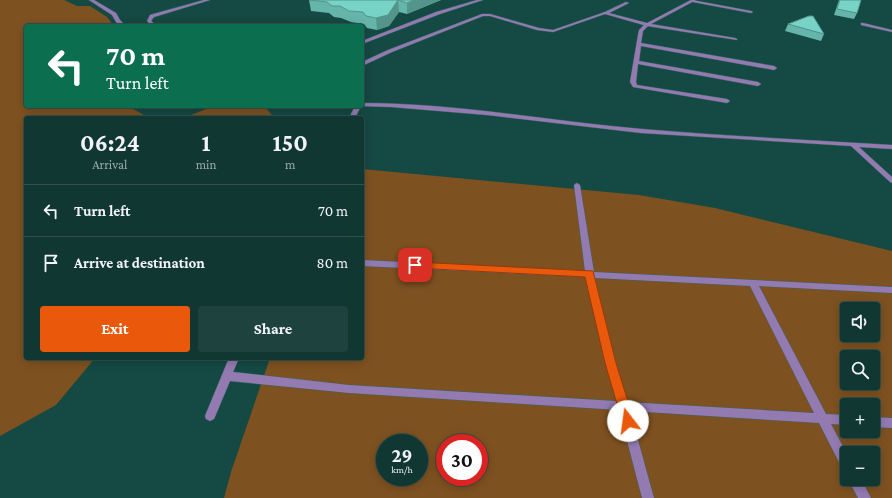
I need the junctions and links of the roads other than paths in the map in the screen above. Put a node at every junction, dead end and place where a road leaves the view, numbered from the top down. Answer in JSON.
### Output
{"nodes":[{"id":1,"x":91,"y":0,"type":"edge"},
{"id":2,"x":208,"y":0,"type":"edge"},
{"id":3,"x":481,"y":0,"type":"edge"},
{"id":4,"x":693,"y":0,"type":"edge"},
{"id":5,"x":627,"y":3,"type":"dead end"},
{"id":6,"x":751,"y":12,"type":"dead end"},
{"id":7,"x":605,"y":13,"type":"junction"},
{"id":8,"x":122,"y":24,"type":"edge"},
{"id":9,"x":153,"y":24,"type":"edge"},
{"id":10,"x":863,"y":24,"type":"dead end"},
{"id":11,"x":647,"y":25,"type":"junction"},
{"id":12,"x":892,"y":31,"type":"edge"},
{"id":13,"x":735,"y":39,"type":"dead end"},
{"id":14,"x":364,"y":42,"type":"edge"},
{"id":15,"x":639,"y":44,"type":"junction"},
{"id":16,"x":636,"y":62,"type":"junction"},
{"id":17,"x":364,"y":63,"type":"edge"},
{"id":18,"x":774,"y":68,"type":"dead end"},
{"id":19,"x":758,"y":84,"type":"dead end"},
{"id":20,"x":727,"y":101,"type":"dead end"},
{"id":21,"x":364,"y":105,"type":"edge"},
{"id":22,"x":852,"y":144,"type":"junction"},
{"id":23,"x":892,"y":147,"type":"edge"},
{"id":24,"x":892,"y":181,"type":"edge"},
{"id":25,"x":577,"y":185,"type":"dead end"},
{"id":26,"x":364,"y":263,"type":"edge"},
{"id":27,"x":590,"y":274,"type":"junction"},
{"id":28,"x":752,"y":282,"type":"junction"},
{"id":29,"x":892,"y":290,"type":"edge"},
{"id":30,"x":233,"y":360,"type":"edge"},
{"id":31,"x":227,"y":376,"type":"junction"},
{"id":32,"x":624,"y":405,"type":"junction"},
{"id":33,"x":210,"y":416,"type":"dead end"},
{"id":34,"x":822,"y":418,"type":"junction"},
{"id":35,"x":840,"y":419,"type":"edge"},
{"id":36,"x":880,"y":422,"type":"edge"},
{"id":37,"x":892,"y":423,"type":"edge"},
{"id":38,"x":840,"y":453,"type":"edge"},
{"id":39,"x":858,"y":486,"type":"edge"},
{"id":40,"x":648,"y":498,"type":"edge"},
{"id":41,"x":864,"y":498,"type":"edge"}],
"edges":[{"from":1,"to":8,"type":"street"},
{"from":2,"to":9,"type":"street"},
{"from":3,"to":14,"type":"street"},
{"from":4,"to":6,"type":"street"},
{"from":4,"to":11,"type":"street"},
{"from":5,"to":7,"type":"street"},
{"from":7,"to":11,"type":"street"},
{"from":7,"to":17,"type":"street"},
{"from":10,"to":12,"type":"street"},
{"from":11,"to":13,"type":"street"},
{"from":11,"to":15,"type":"street"},
{"from":15,"to":16,"type":"street"},
{"from":15,"to":18,"type":"street"},
{"from":16,"to":19,"type":"street"},
{"from":16,"to":20,"type":"street"},
{"from":21,"to":22,"type":"street"},
{"from":22,"to":23,"type":"street"},
{"from":22,"to":24,"type":"street"},
{"from":25,"to":27,"type":"street"},
{"from":26,"to":27,"type":"street"},
{"from":27,"to":28,"type":"street"},
{"from":27,"to":32,"type":"street"},
{"from":28,"to":29,"type":"street"},
{"from":28,"to":34,"type":"street"},
{"from":30,"to":31,"type":"street"},
{"from":31,"to":32,"type":"street"},
{"from":31,"to":33,"type":"street"},
{"from":32,"to":34,"type":"street"},
{"from":32,"to":40,"type":"street"},
{"from":34,"to":35,"type":"street"},
{"from":34,"to":38,"type":"street"},
{"from":36,"to":37,"type":"street"},
{"from":39,"to":41,"type":"street"}]}
